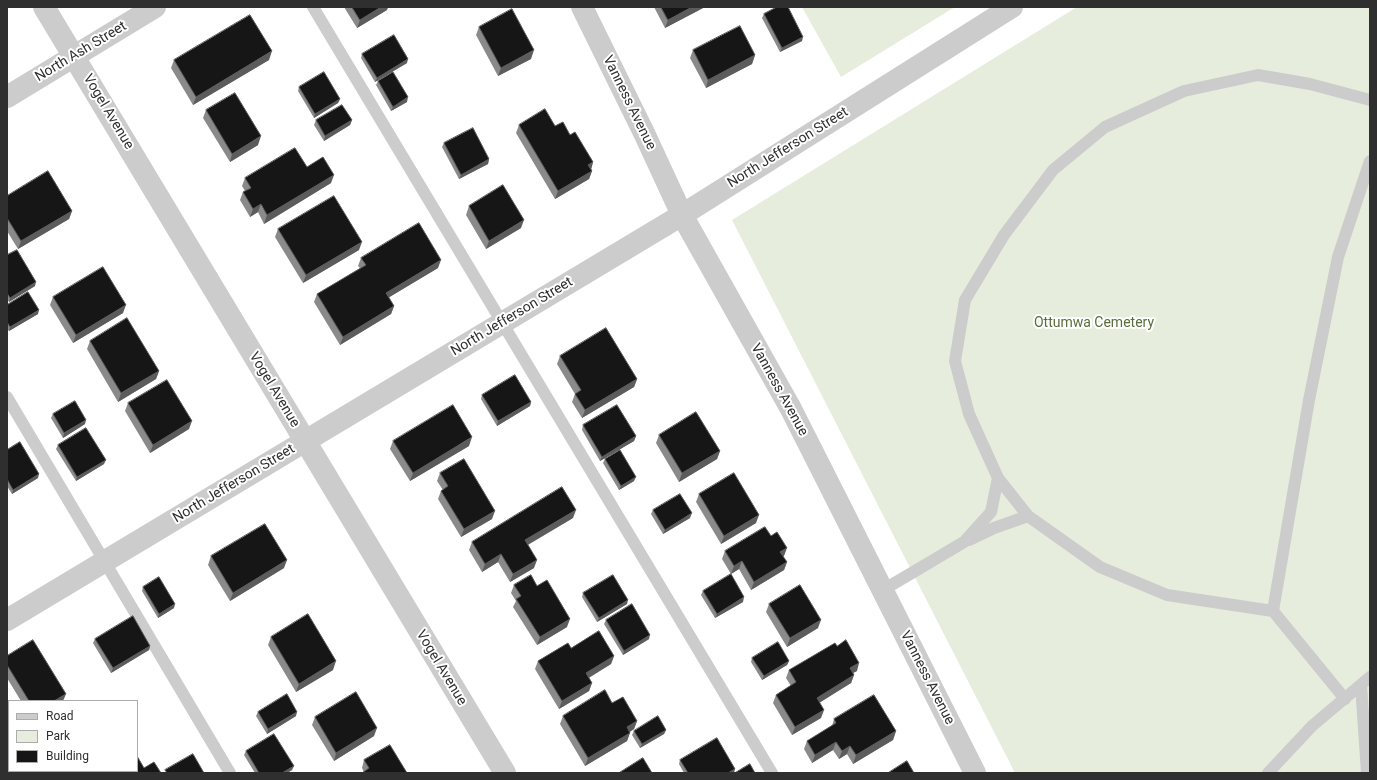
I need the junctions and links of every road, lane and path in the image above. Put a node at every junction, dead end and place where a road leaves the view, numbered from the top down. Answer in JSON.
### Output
{"nodes":[{"id":1,"x":44,"y":7,"type":"edge"},
{"id":2,"x":155,"y":7,"type":"edge"},
{"id":3,"x":313,"y":7,"type":"edge"},
{"id":4,"x":582,"y":7,"type":"edge"},
{"id":5,"x":1012,"y":7,"type":"edge"},
{"id":6,"x":74,"y":56,"type":"junction"},
{"id":7,"x":7,"y":97,"type":"edge"},
{"id":8,"x":1370,"y":100,"type":"edge"},
{"id":9,"x":1370,"y":162,"type":"edge"},
{"id":10,"x":682,"y":215,"type":"junction"},
{"id":11,"x":502,"y":323,"type":"junction"},
{"id":12,"x":7,"y":397,"type":"edge"},
{"id":13,"x":305,"y":441,"type":"junction"},
{"id":14,"x":998,"y":478,"type":"junction"},
{"id":15,"x":1028,"y":516,"type":"junction"},
{"id":16,"x":964,"y":542,"type":"junction"},
{"id":17,"x":105,"y":561,"type":"junction"},
{"id":18,"x":882,"y":590,"type":"junction"},
{"id":19,"x":1273,"y":612,"type":"junction"},
{"id":20,"x":7,"y":620,"type":"edge"},
{"id":21,"x":1365,"y":681,"type":"edge"},
{"id":22,"x":1345,"y":699,"type":"junction"},
{"id":23,"x":230,"y":773,"type":"edge"},
{"id":24,"x":505,"y":773,"type":"edge"},
{"id":25,"x":772,"y":773,"type":"edge"},
{"id":26,"x":975,"y":773,"type":"edge"},
{"id":27,"x":1268,"y":773,"type":"edge"},
{"id":28,"x":1367,"y":773,"type":"edge"}],
"edges":[{"from":1,"to":6,"type":"street","name":"Vogel Avenue"},
{"from":2,"to":6,"type":"street","name":"North Ash Street"},
{"from":3,"to":11,"type":"lane"},
{"from":4,"to":10,"type":"street","name":"Vanness Avenue"},
{"from":5,"to":10,"type":"street","name":"North Jefferson Street"},
{"from":6,"to":7,"type":"street","name":"North Ash Street"},
{"from":6,"to":13,"type":"street","name":"Vogel Avenue"},
{"from":8,"to":14,"type":"lane"},
{"from":9,"to":19,"type":"lane"},
{"from":10,"to":11,"type":"street","name":"North Jefferson Street"},
{"from":10,"to":18,"type":"street","name":"Vanness Avenue"},
{"from":11,"to":13,"type":"street","name":"North Jefferson Street"},
{"from":11,"to":25,"type":"lane"},
{"from":12,"to":17,"type":"lane"},
{"from":13,"to":17,"type":"street","name":"North Jefferson Street"},
{"from":13,"to":24,"type":"street","name":"Vogel Avenue"},
{"from":14,"to":15,"type":"lane"},
{"from":14,"to":16,"type":"lane"},
{"from":15,"to":16,"type":"lane"},
{"from":15,"to":19,"type":"lane"},
{"from":16,"to":18,"type":"lane"},
{"from":17,"to":20,"type":"street","name":"North Jefferson Street"},
{"from":17,"to":23,"type":"lane"},
{"from":18,"to":26,"type":"street","name":"Vanness Avenue"},
{"from":19,"to":22,"type":"lane"},
{"from":21,"to":22,"type":"lane"},
{"from":21,"to":28,"type":"lane"},
{"from":22,"to":27,"type":"lane"}]}
